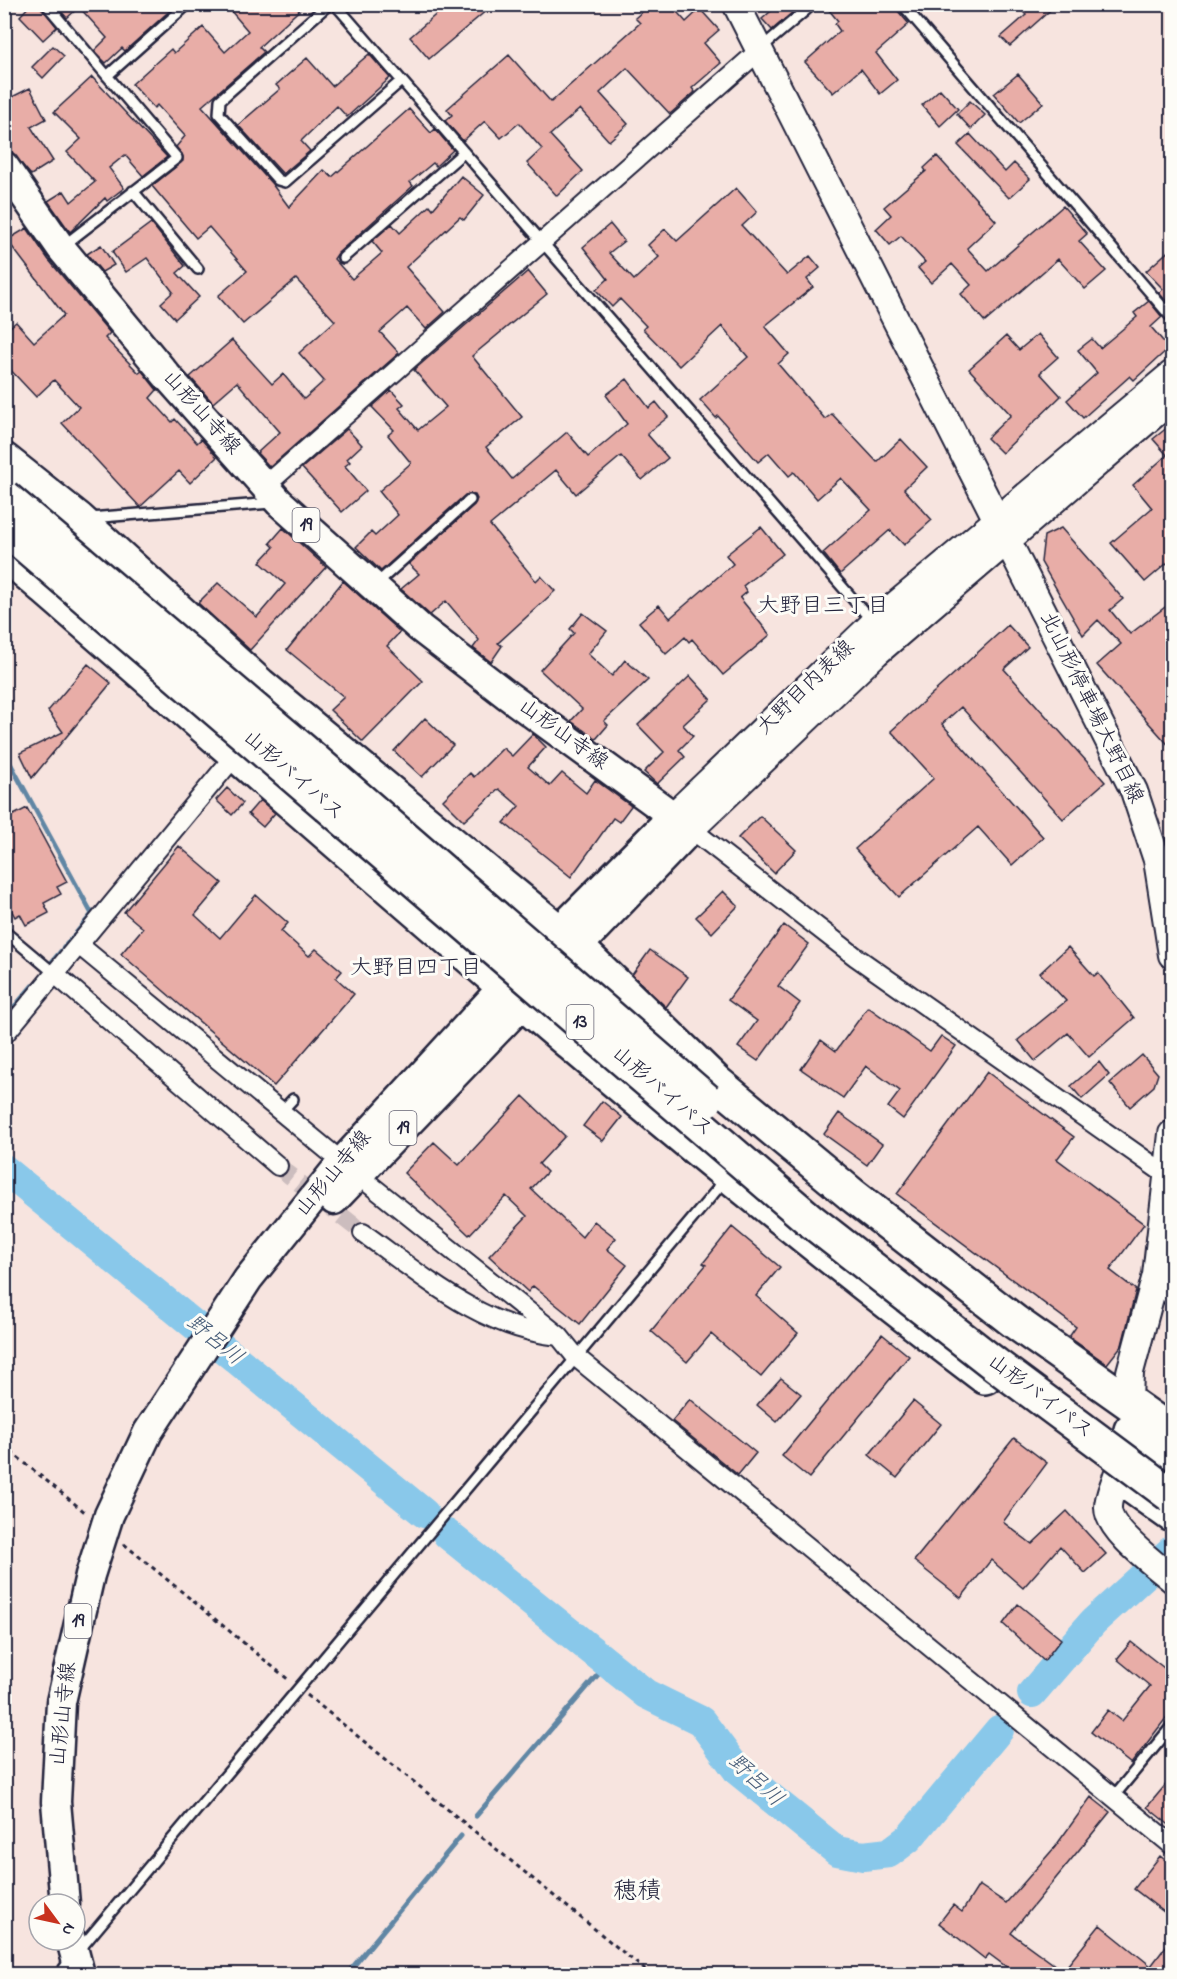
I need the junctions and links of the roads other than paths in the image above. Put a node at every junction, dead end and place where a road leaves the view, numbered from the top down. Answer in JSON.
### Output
{"nodes":[{"id":1,"x":46,"y":4,"type":"edge"},
{"id":2,"x":188,"y":4,"type":"edge"},
{"id":3,"x":329,"y":4,"type":"edge"},
{"id":4,"x":334,"y":4,"type":"edge"},
{"id":5,"x":736,"y":4,"type":"edge"},
{"id":6,"x":813,"y":4,"type":"edge"},
{"id":7,"x":902,"y":4,"type":"edge"},
{"id":8,"x":759,"y":50,"type":"junction"},
{"id":9,"x":107,"y":76,"type":"junction"},
{"id":10,"x":402,"y":81,"type":"junction"},
{"id":11,"x":464,"y":152,"type":"junction"},
{"id":12,"x":4,"y":166,"type":"edge"},
{"id":13,"x":133,"y":192,"type":"junction"},
{"id":14,"x":541,"y":243,"type":"junction"},
{"id":15,"x":61,"y":248,"type":"junction"},
{"id":16,"x":344,"y":258,"type":"dead end"},
{"id":17,"x":198,"y":269,"type":"dead end"},
{"id":18,"x":1173,"y":318,"type":"edge"},
{"id":19,"x":1173,"y":374,"type":"edge"},
{"id":20,"x":1173,"y":399,"type":"edge"},
{"id":21,"x":4,"y":460,"type":"edge"},
{"id":22,"x":272,"y":494,"type":"junction"},
{"id":23,"x":4,"y":497,"type":"edge"},
{"id":24,"x":470,"y":500,"type":"dead end"},
{"id":25,"x":78,"y":519,"type":"junction"},
{"id":26,"x":4,"y":527,"type":"edge"},
{"id":27,"x":1003,"y":529,"type":"junction"},
{"id":28,"x":4,"y":553,"type":"edge"},
{"id":29,"x":375,"y":585,"type":"junction"},
{"id":30,"x":873,"y":623,"type":"junction"},
{"id":31,"x":237,"y":753,"type":"junction"},
{"id":32,"x":682,"y":822,"type":"junction"},
{"id":33,"x":4,"y":932,"type":"edge"},
{"id":34,"x":567,"y":938,"type":"junction"},
{"id":35,"x":79,"y":945,"type":"junction"},
{"id":36,"x":1173,"y":955,"type":"edge"},
{"id":37,"x":54,"y":974,"type":"junction"},
{"id":38,"x":512,"y":995,"type":"junction"},
{"id":39,"x":4,"y":1035,"type":"edge"},
{"id":40,"x":1173,"y":1134,"type":"edge"},
{"id":41,"x":278,"y":1166,"type":"tunnel mouth"},
{"id":42,"x":350,"y":1168,"type":"junction"},
{"id":43,"x":1168,"y":1176,"type":"junction"},
{"id":44,"x":728,"y":1177,"type":"junction"},
{"id":45,"x":363,"y":1233,"type":"tunnel mouth"},
{"id":46,"x":1155,"y":1275,"type":"junction"},
{"id":47,"x":1173,"y":1297,"type":"edge"},
{"id":48,"x":559,"y":1336,"type":"junction"},
{"id":49,"x":576,"y":1356,"type":"junction"},
{"id":50,"x":1129,"y":1402,"type":"junction"},
{"id":51,"x":1173,"y":1433,"type":"edge"},
{"id":52,"x":1173,"y":1459,"type":"edge"},
{"id":53,"x":1117,"y":1475,"type":"junction"},
{"id":54,"x":1173,"y":1496,"type":"edge"},
{"id":55,"x":1173,"y":1515,"type":"edge"},
{"id":56,"x":1173,"y":1579,"type":"edge"},
{"id":57,"x":1173,"y":1726,"type":"edge"},
{"id":58,"x":1114,"y":1796,"type":"junction"},
{"id":59,"x":1173,"y":1845,"type":"edge"},
{"id":60,"x":64,"y":1892,"type":"edge"},
{"id":61,"x":71,"y":1961,"type":"edge"}],
"edges":[{"from":1,"to":9,"type":"lane"},
{"from":2,"to":9,"type":"lane"},
{"from":3,"to":10,"type":"lane"},
{"from":4,"to":10,"type":"lane"},
{"from":5,"to":8,"type":"main road","name":"北山形停車場大野目線"},
{"from":6,"to":8,"type":"lane"},
{"from":7,"to":18,"type":"lane"},
{"from":8,"to":14,"type":"street"},
{"from":8,"to":27,"type":"main road","name":"北山形停車場大野目線"},
{"from":9,"to":13,"type":"lane"},
{"from":10,"to":11,"type":"lane"},
{"from":11,"to":14,"type":"lane"},
{"from":11,"to":16,"type":"lane"},
{"from":12,"to":15,"type":"main road","name":"山形山寺線","number":"19"},
{"from":13,"to":15,"type":"lane"},
{"from":13,"to":17,"type":"lane"},
{"from":14,"to":22,"type":"street"},
{"from":14,"to":30,"type":"lane"},
{"from":15,"to":22,"type":"main road","name":"山形山寺線","number":"19"},
{"from":19,"to":27,"type":"main road"},
{"from":20,"to":27,"type":"main road"},
{"from":21,"to":25,"type":"highway"},
{"from":22,"to":25,"type":"lane"},
{"from":22,"to":29,"type":"main road","name":"山形山寺線","number":"19"},
{"from":23,"to":52,"type":"highway","name":"山形バイパス","number":"13","bridge":true},
{"from":24,"to":29,"type":"lane"},
{"from":25,"to":34,"type":"highway"},
{"from":26,"to":54,"type":"highway","name":"山形バイパス","number":"13","bridge":true},
{"from":27,"to":30,"type":"main road","name":"大野目内表線"},
{"from":27,"to":32,"type":"main road","name":"大野目内表線"},
{"from":27,"to":36,"type":"main road","name":"北山形停車場大野目線"},
{"from":28,"to":31,"type":"highway"},
{"from":29,"to":32,"type":"main road","name":"山形山寺線","number":"19"},
{"from":30,"to":32,"type":"main road","name":"大野目内表線"},
{"from":31,"to":35,"type":"street"},
{"from":31,"to":38,"type":"highway"},
{"from":32,"to":34,"type":"main road","name":"山形山寺線","number":"19"},
{"from":32,"to":43,"type":"street"},
{"from":33,"to":37,"type":"lane"},
{"from":34,"to":38,"type":"main road","name":"山形山寺線","number":"19"},
{"from":34,"to":50,"type":"highway"},
{"from":35,"to":37,"type":"street"},
{"from":35,"to":42,"type":"street"},
{"from":37,"to":39,"type":"street"},
{"from":37,"to":41,"type":"street"},
{"from":38,"to":42,"type":"main road","name":"山形山寺線","number":"19"},
{"from":38,"to":42,"type":"main road","name":"山形山寺線","number":"19"},
{"from":38,"to":44,"type":"highway"},
{"from":40,"to":43,"type":"main road"},
{"from":42,"to":48,"type":"street"},
{"from":42,"to":60,"type":"main road","name":"山形山寺線","number":"19"},
{"from":43,"to":46,"type":"main road"},
{"from":44,"to":49,"type":"lane"},
{"from":44,"to":53,"type":"highway"},
{"from":45,"to":48,"type":"street"},
{"from":46,"to":47,"type":"street"},
{"from":46,"to":50,"type":"main road"},
{"from":48,"to":49,"type":"street"},
{"from":49,"to":58,"type":"street"},
{"from":49,"to":61,"type":"lane"},
{"from":50,"to":51,"type":"highway"},
{"from":53,"to":55,"type":"highway"},
{"from":53,"to":56,"type":"main road"},
{"from":57,"to":58,"type":"lane"},
{"from":58,"to":59,"type":"street"}]}
